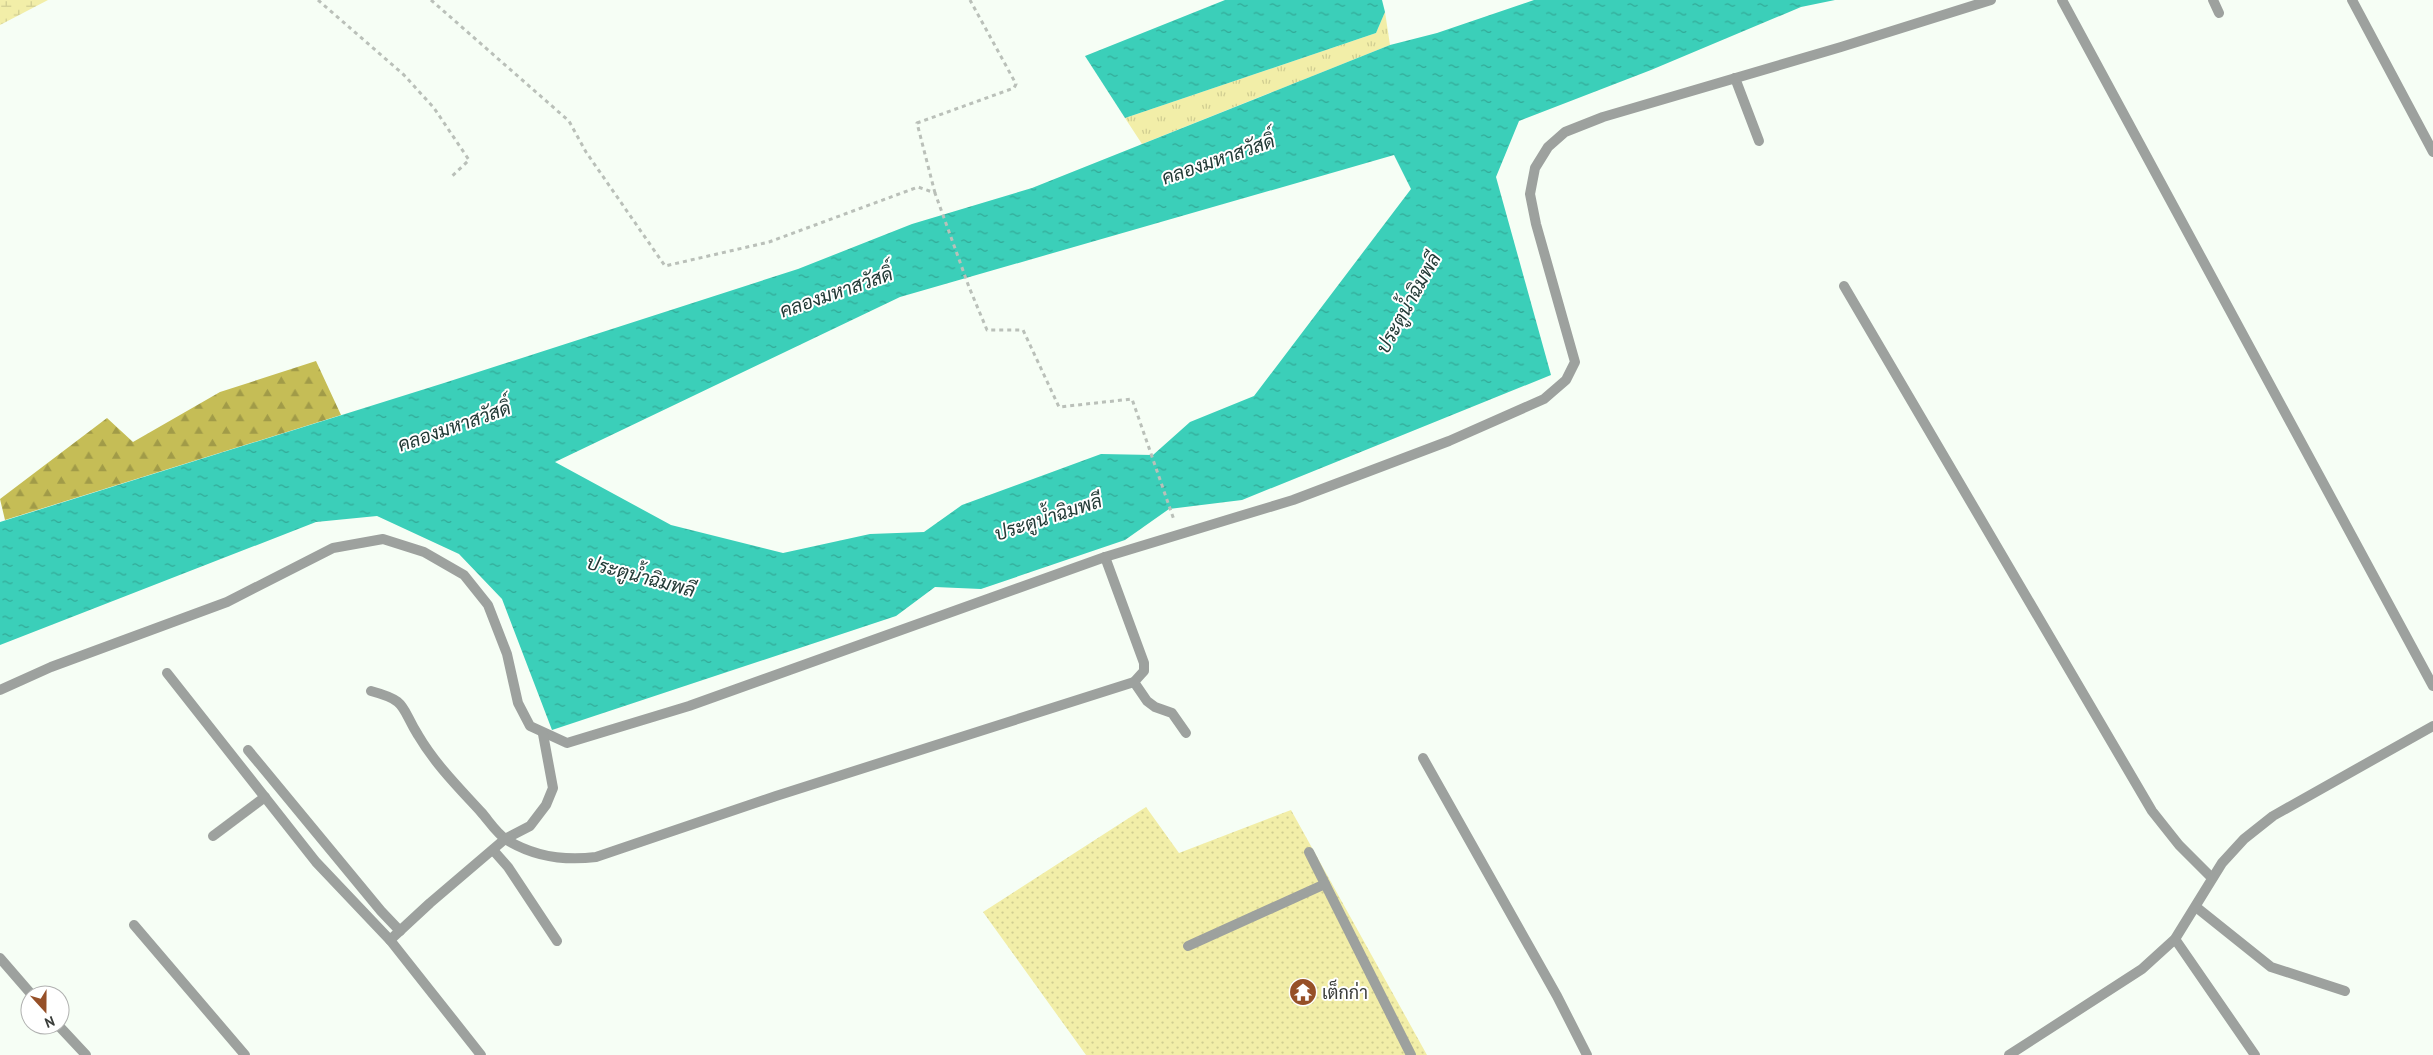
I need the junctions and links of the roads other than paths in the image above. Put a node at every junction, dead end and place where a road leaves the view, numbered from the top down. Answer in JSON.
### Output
{"nodes":[{"id":1,"x":1991,"y":0,"type":"edge"},
{"id":2,"x":2062,"y":0,"type":"edge"},
{"id":3,"x":2214,"y":0,"type":"edge"},
{"id":4,"x":2352,"y":0,"type":"edge"},
{"id":5,"x":2219,"y":13,"type":"dead end"},
{"id":6,"x":1735,"y":78,"type":"junction"},
{"id":7,"x":1759,"y":141,"type":"dead end"},
{"id":8,"x":2433,"y":152,"type":"edge"},
{"id":9,"x":1844,"y":286,"type":"dead end"},
{"id":10,"x":1104,"y":557,"type":"junction"},
{"id":11,"x":167,"y":673,"type":"dead end"},
{"id":12,"x":1134,"y":682,"type":"junction"},
{"id":13,"x":2433,"y":686,"type":"edge"},
{"id":14,"x":0,"y":690,"type":"edge"},
{"id":15,"x":371,"y":692,"type":"dead end"},
{"id":16,"x":2433,"y":726,"type":"edge"},
{"id":17,"x":1186,"y":733,"type":"dead end"},
{"id":18,"x":544,"y":734,"type":"junction"},
{"id":19,"x":248,"y":750,"type":"dead end"},
{"id":20,"x":1423,"y":758,"type":"dead end"},
{"id":21,"x":265,"y":797,"type":"junction"},
{"id":22,"x":214,"y":836,"type":"dead end"},
{"id":23,"x":505,"y":839,"type":"junction"},
{"id":24,"x":493,"y":850,"type":"junction"},
{"id":25,"x":1309,"y":852,"type":"dead end"},
{"id":26,"x":2212,"y":878,"type":"junction"},
{"id":27,"x":1325,"y":884,"type":"junction"},
{"id":28,"x":2196,"y":907,"type":"junction"},
{"id":29,"x":134,"y":925,"type":"dead end"},
{"id":30,"x":400,"y":931,"type":"junction"},
{"id":31,"x":2174,"y":938,"type":"junction"},
{"id":32,"x":390,"y":940,"type":"junction"},
{"id":33,"x":558,"y":941,"type":"dead end"},
{"id":34,"x":1188,"y":946,"type":"dead end"},
{"id":35,"x":0,"y":958,"type":"edge"},
{"id":36,"x":23,"y":985,"type":"edge"},
{"id":37,"x":2345,"y":991,"type":"dead end"},
{"id":38,"x":67,"y":1035,"type":"edge"},
{"id":39,"x":86,"y":1055,"type":"edge"},
{"id":40,"x":245,"y":1055,"type":"edge"},
{"id":41,"x":481,"y":1055,"type":"edge"},
{"id":42,"x":1411,"y":1055,"type":"edge"},
{"id":43,"x":1587,"y":1055,"type":"edge"},
{"id":44,"x":2009,"y":1055,"type":"edge"},
{"id":45,"x":2255,"y":1055,"type":"edge"}],
"edges":[{"from":1,"to":6,"type":"street"},
{"from":2,"to":13,"type":"street"},
{"from":3,"to":5,"type":"street"},
{"from":4,"to":8,"type":"street"},
{"from":6,"to":7,"type":"street"},
{"from":6,"to":10,"type":"street"},
{"from":9,"to":26,"type":"street"},
{"from":10,"to":12,"type":"street"},
{"from":10,"to":18,"type":"street"},
{"from":11,"to":21,"type":"street"},
{"from":12,"to":17,"type":"street"},
{"from":12,"to":23,"type":"street"},
{"from":14,"to":18,"type":"street"},
{"from":15,"to":23,"type":"street"},
{"from":16,"to":26,"type":"street"},
{"from":18,"to":23,"type":"street"},
{"from":19,"to":30,"type":"street"},
{"from":20,"to":43,"type":"street"},
{"from":21,"to":22,"type":"street"},
{"from":21,"to":32,"type":"street"},
{"from":23,"to":24,"type":"street"},
{"from":24,"to":30,"type":"street"},
{"from":24,"to":33,"type":"street"},
{"from":25,"to":27,"type":"street"},
{"from":26,"to":28,"type":"street"},
{"from":27,"to":34,"type":"street"},
{"from":27,"to":42,"type":"street"},
{"from":28,"to":31,"type":"street"},
{"from":28,"to":37,"type":"street"},
{"from":29,"to":40,"type":"street"},
{"from":30,"to":32,"type":"street"},
{"from":31,"to":44,"type":"street"},
{"from":31,"to":45,"type":"street"},
{"from":32,"to":41,"type":"street"},
{"from":35,"to":36,"type":"street"},
{"from":38,"to":39,"type":"street"}]}
